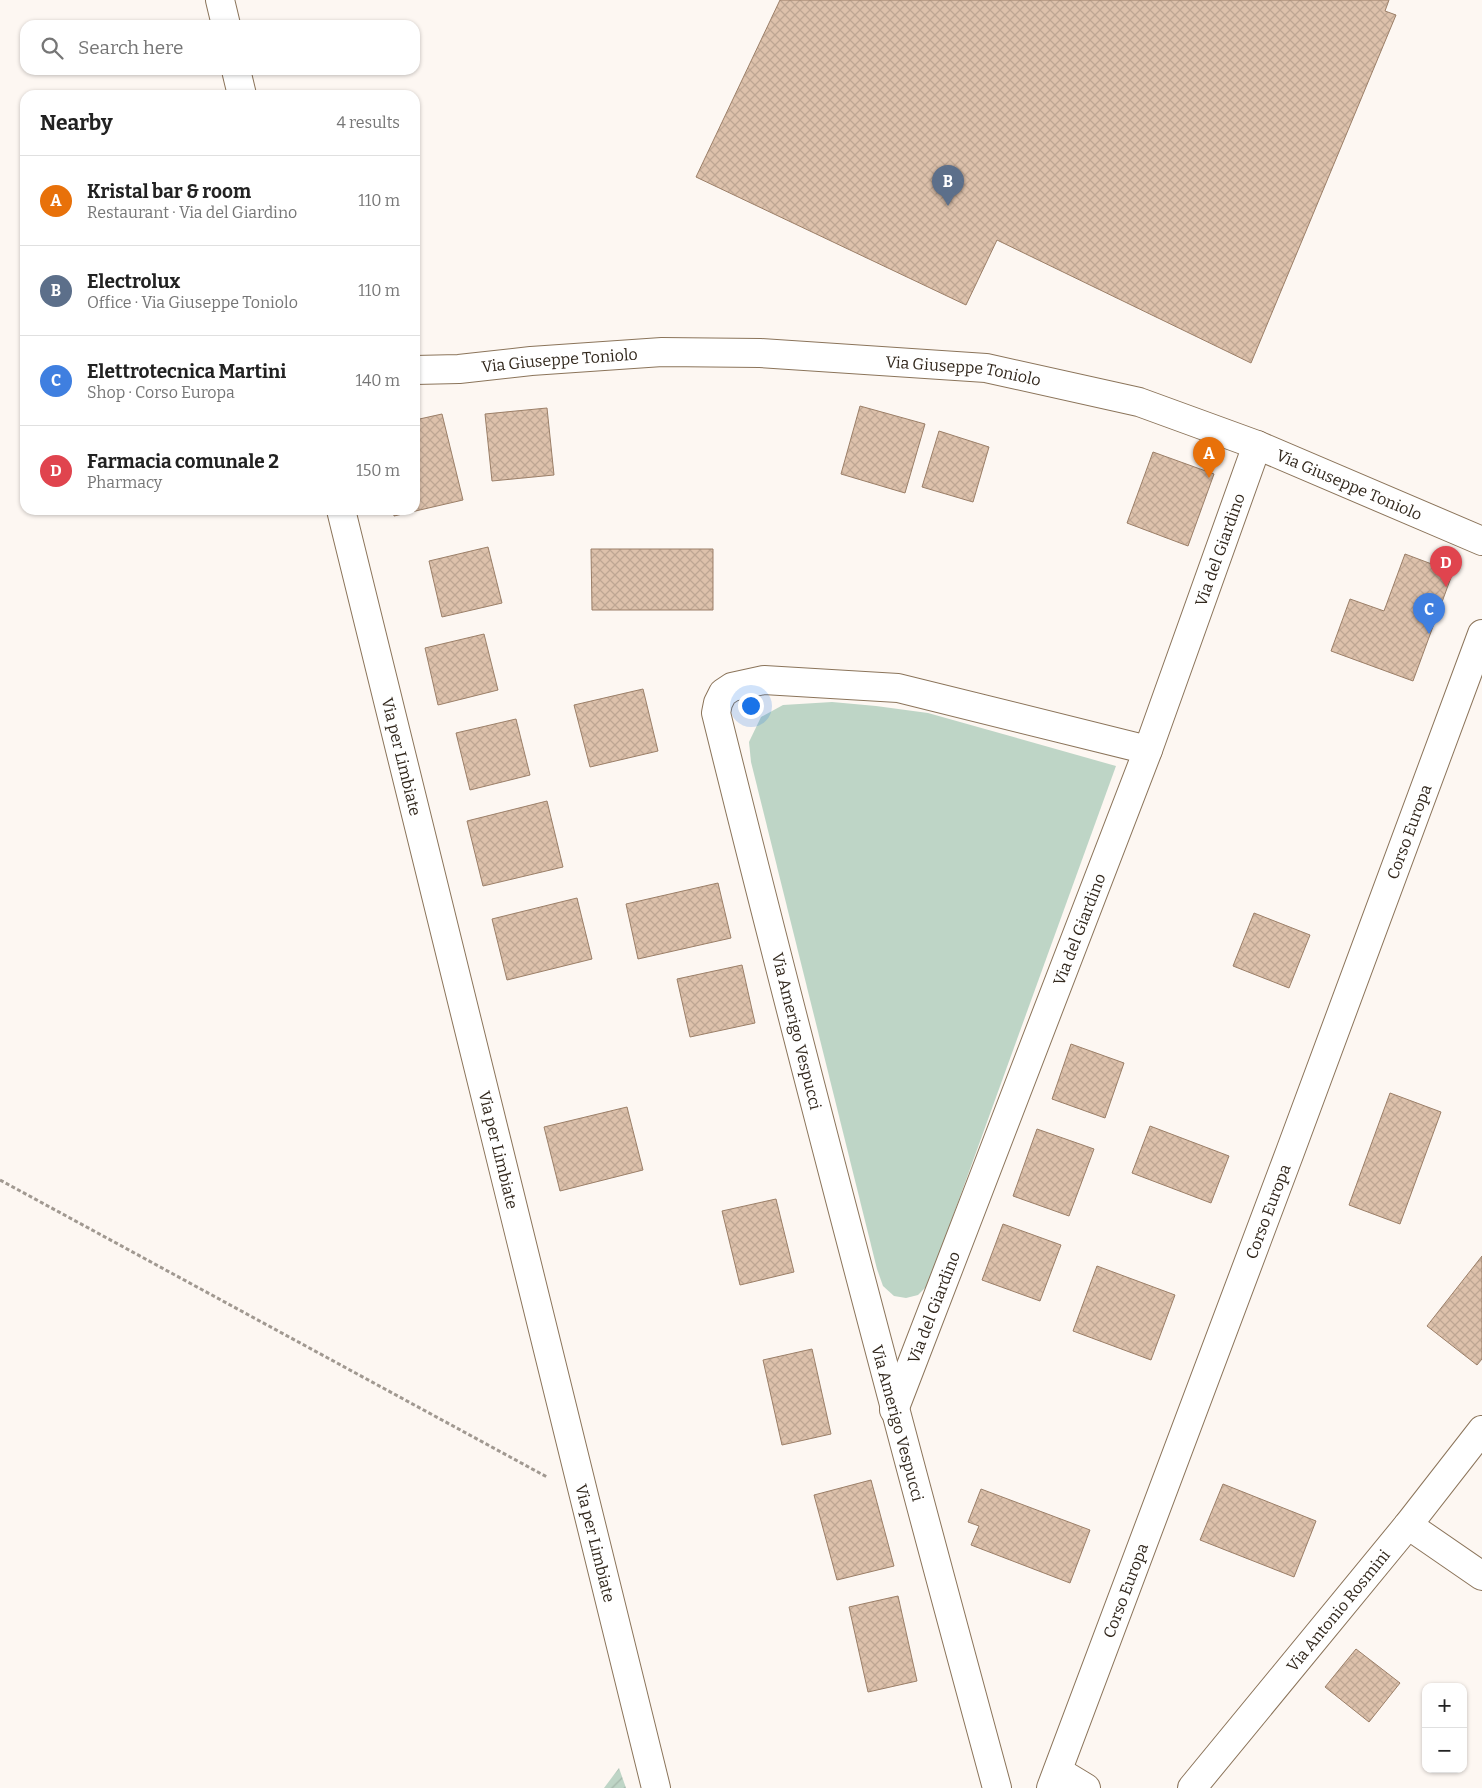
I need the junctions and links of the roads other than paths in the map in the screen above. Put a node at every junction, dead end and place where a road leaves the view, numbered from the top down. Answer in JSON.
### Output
{"nodes":[{"id":1,"x":220,"y":0,"type":"edge"},
{"id":2,"x":225,"y":20,"type":"edge"},
{"id":3,"x":237,"y":75,"type":"edge"},
{"id":4,"x":241,"y":90,"type":"edge"},
{"id":5,"x":420,"y":370,"type":"edge"},
{"id":6,"x":1257,"y":445,"type":"junction"},
{"id":7,"x":342,"y":515,"type":"edge"},
{"id":8,"x":1482,"y":542,"type":"edge"},
{"id":9,"x":1482,"y":634,"type":"edge"},
{"id":10,"x":1148,"y":750,"type":"junction"},
{"id":11,"x":894,"y":1410,"type":"junction"},
{"id":12,"x":1482,"y":1430,"type":"edge"},
{"id":13,"x":1408,"y":1525,"type":"junction"},
{"id":14,"x":1482,"y":1576,"type":"edge"},
{"id":15,"x":1054,"y":1780,"type":"edge"},
{"id":16,"x":656,"y":1788,"type":"edge"},
{"id":17,"x":997,"y":1788,"type":"edge"},
{"id":18,"x":1086,"y":1788,"type":"edge"},
{"id":19,"x":1192,"y":1788,"type":"edge"}],
"edges":[{"from":1,"to":2,"type":"street"},
{"from":3,"to":4,"type":"street"},
{"from":5,"to":6,"type":"street","name":"Via Giuseppe Toniolo"},
{"from":6,"to":8,"type":"street","name":"Via Giuseppe Toniolo"},
{"from":6,"to":10,"type":"street","name":"Via del Giardino"},
{"from":7,"to":16,"type":"street","name":"Via per Limbiate"},
{"from":9,"to":15,"type":"street","name":"Corso Europa"},
{"from":10,"to":11,"type":"street","name":"Via del Giardino"},
{"from":10,"to":11,"type":"street","name":"Via Amerigo Vespucci"},
{"from":11,"to":17,"type":"street","name":"Via Amerigo Vespucci"},
{"from":12,"to":13,"type":"street","name":"Via Antonio Rosmini"},
{"from":13,"to":14,"type":"street"},
{"from":13,"to":19,"type":"street","name":"Via Antonio Rosmini"},
{"from":15,"to":18,"type":"street"}]}
